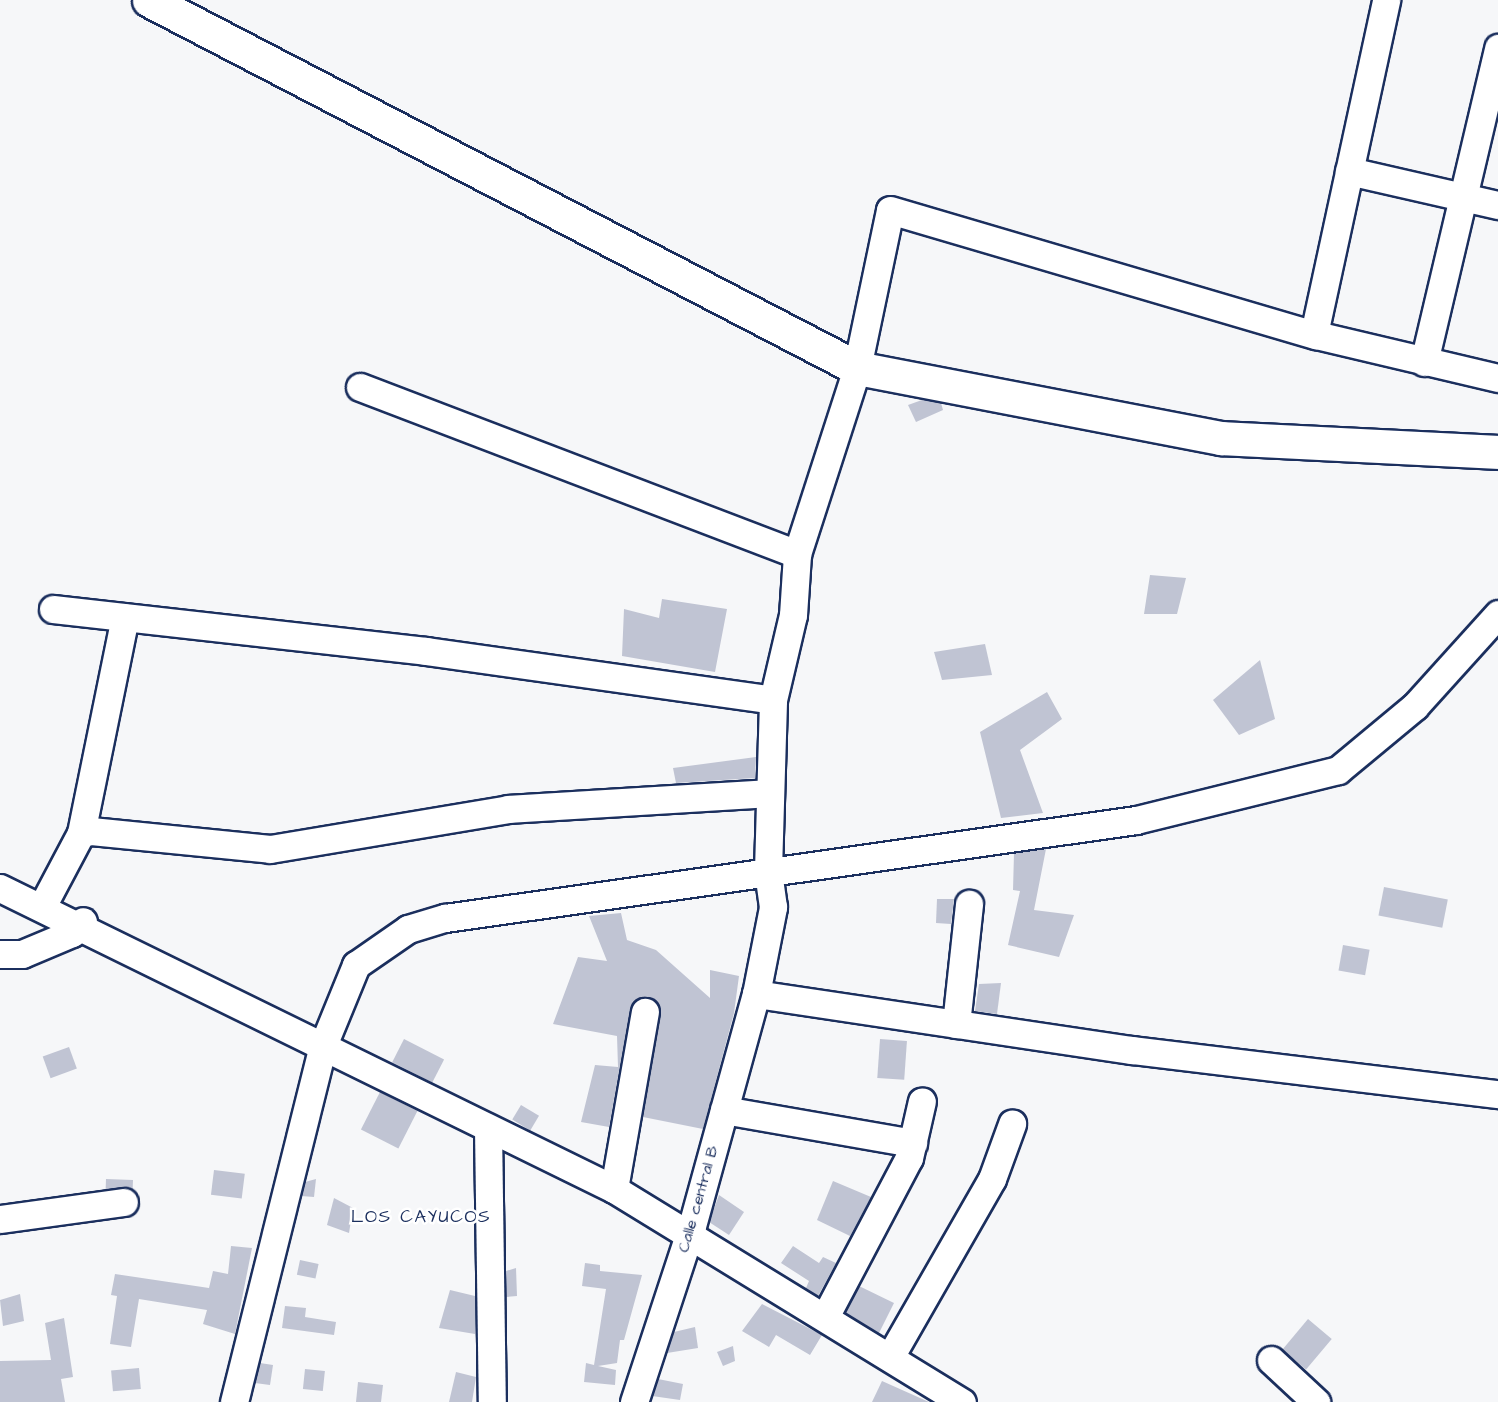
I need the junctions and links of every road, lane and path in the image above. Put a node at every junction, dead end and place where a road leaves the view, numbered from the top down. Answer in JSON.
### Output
{"nodes":[{"id":1,"x":148,"y":0,"type":"edge"},
{"id":2,"x":1386,"y":0,"type":"edge"},
{"id":3,"x":1498,"y":48,"type":"edge"},
{"id":4,"x":1349,"y":171,"type":"junction"},
{"id":5,"x":1498,"y":205,"type":"edge"},
{"id":6,"x":1314,"y":334,"type":"junction"},
{"id":7,"x":1424,"y":362,"type":"junction"},
{"id":8,"x":857,"y":368,"type":"junction"},
{"id":9,"x":1498,"y":378,"type":"edge"},
{"id":10,"x":360,"y":387,"type":"dead end"},
{"id":11,"x":1498,"y":452,"type":"edge"},
{"id":12,"x":797,"y":554,"type":"junction"},
{"id":13,"x":54,"y":609,"type":"dead end"},
{"id":14,"x":1498,"y":614,"type":"edge"},
{"id":15,"x":125,"y":617,"type":"junction"},
{"id":16,"x":773,"y":700,"type":"junction"},
{"id":17,"x":770,"y":794,"type":"junction"},
{"id":18,"x":81,"y":833,"type":"junction"},
{"id":19,"x":768,"y":870,"type":"junction"},
{"id":20,"x":0,"y":888,"type":"edge"},
{"id":21,"x":45,"y":901,"type":"dead end"},
{"id":22,"x":969,"y":904,"type":"dead end"},
{"id":23,"x":83,"y":921,"type":"dead end"},
{"id":24,"x":0,"y":954,"type":"edge"},
{"id":25,"x":756,"y":994,"type":"junction"},
{"id":26,"x":645,"y":1012,"type":"dead end"},
{"id":27,"x":956,"y":1024,"type":"junction"},
{"id":28,"x":322,"y":1048,"type":"junction"},
{"id":29,"x":1498,"y":1094,"type":"edge"},
{"id":30,"x":922,"y":1101,"type":"dead end"},
{"id":31,"x":724,"y":1110,"type":"junction"},
{"id":32,"x":1012,"y":1124,"type":"dead end"},
{"id":33,"x":488,"y":1128,"type":"junction"},
{"id":34,"x":913,"y":1143,"type":"junction"},
{"id":35,"x":614,"y":1189,"type":"junction"},
{"id":36,"x":124,"y":1202,"type":"dead end"},
{"id":37,"x":0,"y":1219,"type":"edge"},
{"id":38,"x":825,"y":1317,"type":"junction"},
{"id":39,"x":890,"y":1357,"type":"junction"},
{"id":40,"x":1271,"y":1360,"type":"dead end"},
{"id":41,"x":234,"y":1402,"type":"edge"},
{"id":42,"x":492,"y":1402,"type":"edge"},
{"id":43,"x":634,"y":1402,"type":"edge"},
{"id":44,"x":962,"y":1402,"type":"edge"},
{"id":45,"x":1316,"y":1402,"type":"edge"}],
"edges":[{"from":1,"to":8,"type":"main road"},
{"from":2,"to":4,"type":"street"},
{"from":3,"to":7,"type":"street"},
{"from":4,"to":5,"type":"street"},
{"from":4,"to":6,"type":"street"},
{"from":6,"to":7,"type":"street"},
{"from":6,"to":8,"type":"street","name":"Calle central B"},
{"from":7,"to":9,"type":"street"},
{"from":8,"to":11,"type":"main road"},
{"from":8,"to":12,"type":"street","name":"Calle central B"},
{"from":10,"to":12,"type":"street"},
{"from":12,"to":16,"type":"street","name":"Calle central B"},
{"from":13,"to":15,"type":"street"},
{"from":14,"to":19,"type":"street"},
{"from":15,"to":16,"type":"street"},
{"from":15,"to":18,"type":"street"},
{"from":16,"to":17,"type":"street","name":"Calle central B"},
{"from":17,"to":18,"type":"street"},
{"from":17,"to":19,"type":"street","name":"Calle central B"},
{"from":18,"to":21,"type":"street"},
{"from":19,"to":25,"type":"street","name":"Calle central B"},
{"from":19,"to":28,"type":"street"},
{"from":20,"to":28,"type":"street"},
{"from":22,"to":27,"type":"street"},
{"from":23,"to":24,"type":"street"},
{"from":25,"to":27,"type":"street"},
{"from":25,"to":31,"type":"street","name":"Calle central B"},
{"from":26,"to":35,"type":"street"},
{"from":27,"to":29,"type":"street"},
{"from":28,"to":33,"type":"street"},
{"from":28,"to":41,"type":"street"},
{"from":30,"to":34,"type":"street"},
{"from":31,"to":34,"type":"street"},
{"from":31,"to":43,"type":"street","name":"Calle central B"},
{"from":32,"to":39,"type":"street"},
{"from":33,"to":35,"type":"street"},
{"from":33,"to":42,"type":"street"},
{"from":34,"to":38,"type":"street"},
{"from":35,"to":38,"type":"street"},
{"from":36,"to":37,"type":"street"},
{"from":38,"to":39,"type":"street"},
{"from":39,"to":44,"type":"street"},
{"from":40,"to":45,"type":"street"}]}
